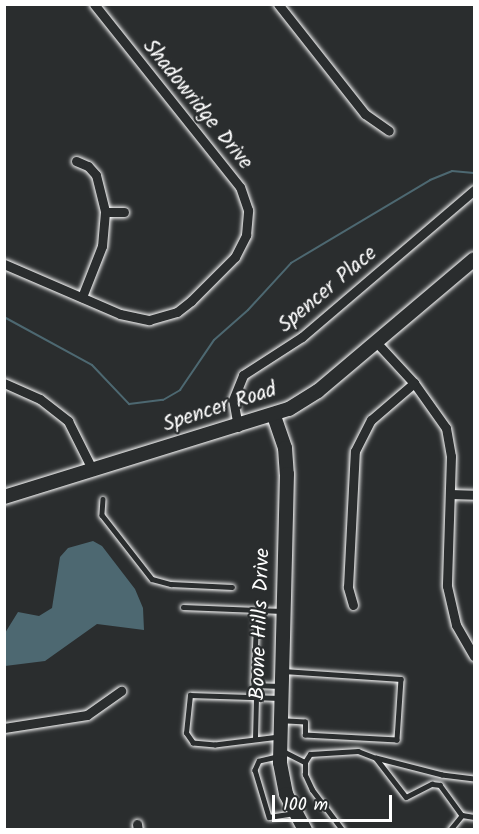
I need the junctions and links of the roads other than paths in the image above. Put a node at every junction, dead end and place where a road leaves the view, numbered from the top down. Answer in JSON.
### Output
{"nodes":[{"id":1,"x":94,"y":4,"type":"edge"},
{"id":2,"x":278,"y":4,"type":"edge"},
{"id":3,"x":388,"y":131,"type":"dead end"},
{"id":4,"x":76,"y":161,"type":"dead end"},
{"id":5,"x":474,"y":190,"type":"edge"},
{"id":6,"x":105,"y":212,"type":"junction"},
{"id":7,"x":124,"y":212,"type":"dead end"},
{"id":8,"x":474,"y":259,"type":"edge"},
{"id":9,"x":4,"y":264,"type":"edge"},
{"id":10,"x":82,"y":297,"type":"junction"},
{"id":11,"x":376,"y":342,"type":"junction"},
{"id":12,"x":4,"y":383,"type":"edge"},
{"id":13,"x":414,"y":383,"type":"junction"},
{"id":14,"x":274,"y":416,"type":"junction"},
{"id":15,"x":238,"y":427,"type":"junction"},
{"id":16,"x":93,"y":471,"type":"junction"},
{"id":17,"x":450,"y":494,"type":"junction"},
{"id":18,"x":474,"y":495,"type":"edge"},
{"id":19,"x":4,"y":497,"type":"edge"},
{"id":20,"x":103,"y":499,"type":"dead end"},
{"id":21,"x":232,"y":587,"type":"dead end"},
{"id":22,"x":353,"y":605,"type":"dead end"},
{"id":23,"x":183,"y":607,"type":"dead end"},
{"id":24,"x":257,"y":610,"type":"junction"},
{"id":25,"x":282,"y":611,"type":"junction"},
{"id":26,"x":474,"y":656,"type":"edge"},
{"id":27,"x":280,"y":671,"type":"junction"},
{"id":28,"x":121,"y":691,"type":"dead end"},
{"id":29,"x":280,"y":692,"type":"junction"},
{"id":30,"x":256,"y":697,"type":"junction"},
{"id":31,"x":279,"y":720,"type":"junction"},
{"id":32,"x":4,"y":728,"type":"edge"},
{"id":33,"x":255,"y":739,"type":"junction"},
{"id":34,"x":279,"y":748,"type":"junction"},
{"id":35,"x":376,"y":758,"type":"junction"},
{"id":36,"x":305,"y":762,"type":"junction"},
{"id":37,"x":442,"y":775,"type":"junction"},
{"id":38,"x":474,"y":779,"type":"edge"},
{"id":39,"x":440,"y":785,"type":"junction"},
{"id":40,"x":295,"y":812,"type":"junction"},
{"id":41,"x":462,"y":815,"type":"junction"},
{"id":42,"x":474,"y":817,"type":"edge"},
{"id":43,"x":305,"y":830,"type":"edge"},
{"id":44,"x":342,"y":830,"type":"edge"},
{"id":45,"x":450,"y":830,"type":"edge"}],
"edges":[{"from":1,"to":10,"type":"street","name":"Shadowridge Drive"},
{"from":2,"to":3,"type":"street"},
{"from":4,"to":6,"type":"street"},
{"from":5,"to":15,"type":"street","name":"Spencer Place"},
{"from":6,"to":7,"type":"street"},
{"from":6,"to":10,"type":"street"},
{"from":8,"to":11,"type":"main road","name":"Spencer Road"},
{"from":9,"to":10,"type":"street","name":"Shadowridge Drive"},
{"from":11,"to":13,"type":"street"},
{"from":11,"to":14,"type":"main road","name":"Spencer Road"},
{"from":12,"to":16,"type":"street"},
{"from":13,"to":17,"type":"street"},
{"from":13,"to":22,"type":"street"},
{"from":14,"to":15,"type":"main road","name":"Spencer Road"},
{"from":14,"to":25,"type":"main road","name":"Boone Hills Drive"},
{"from":15,"to":16,"type":"main road","name":"Spencer Road"},
{"from":16,"to":19,"type":"main road","name":"Spencer Road"},
{"from":17,"to":18,"type":"street"},
{"from":17,"to":26,"type":"street"},
{"from":20,"to":21,"type":"lane"},
{"from":23,"to":24,"type":"lane"},
{"from":24,"to":25,"type":"lane"},
{"from":24,"to":29,"type":"lane"},
{"from":25,"to":27,"type":"main road","name":"Boone Hills Drive"},
{"from":27,"to":29,"type":"main road","name":"Boone Hills Drive"},
{"from":27,"to":31,"type":"lane"},
{"from":28,"to":32,"type":"street"},
{"from":29,"to":30,"type":"lane"},
{"from":29,"to":31,"type":"main road","name":"Boone Hills Drive"},
{"from":30,"to":33,"type":"lane"},
{"from":30,"to":33,"type":"lane"},
{"from":31,"to":34,"type":"main road","name":"Boone Hills Drive"},
{"from":33,"to":34,"type":"lane"},
{"from":34,"to":36,"type":"lane"},
{"from":34,"to":40,"type":"main road","name":"Boone Hills Drive"},
{"from":34,"to":40,"type":"lane"},
{"from":35,"to":36,"type":"lane"},
{"from":35,"to":37,"type":"lane"},
{"from":35,"to":39,"type":"lane"},
{"from":36,"to":44,"type":"lane"},
{"from":37,"to":38,"type":"lane"},
{"from":37,"to":39,"type":"lane"},
{"from":39,"to":41,"type":"lane"},
{"from":40,"to":43,"type":"main road","name":"Boone Hills Drive"},
{"from":41,"to":42,"type":"lane"},
{"from":41,"to":45,"type":"lane"}]}
